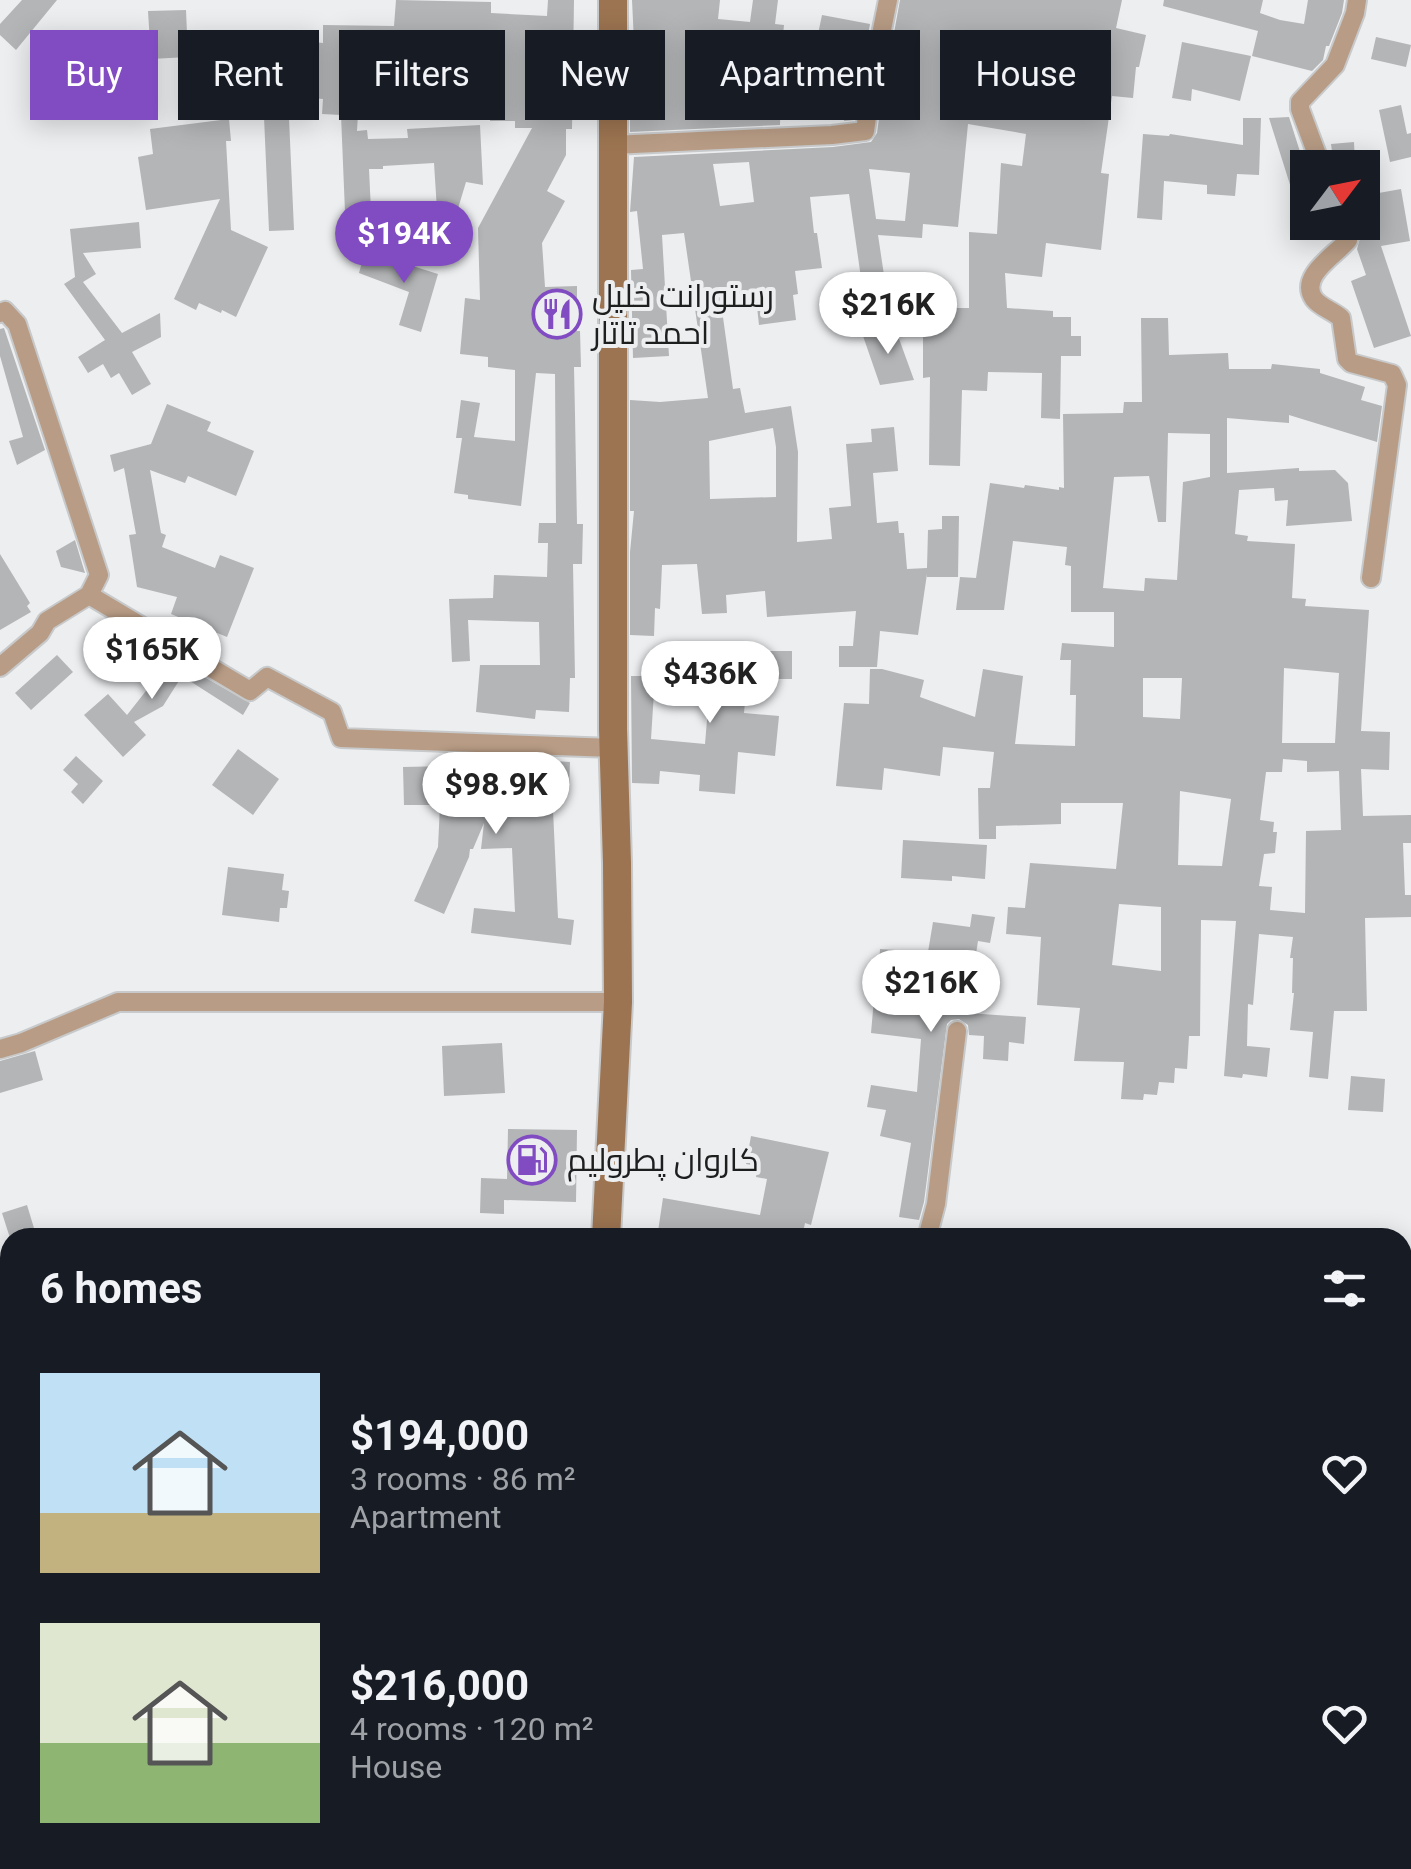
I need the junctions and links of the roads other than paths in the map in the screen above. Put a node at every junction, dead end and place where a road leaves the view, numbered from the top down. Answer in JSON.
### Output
{"nodes":[{"id":1,"x":613,"y":0,"type":"edge"},
{"id":2,"x":888,"y":0,"type":"edge"},
{"id":3,"x":1357,"y":0,"type":"edge"},
{"id":4,"x":612,"y":145,"type":"junction"},
{"id":5,"x":1315,"y":150,"type":"edge"},
{"id":6,"x":1348,"y":240,"type":"edge"},
{"id":7,"x":0,"y":313,"type":"edge"},
{"id":8,"x":1371,"y":578,"type":"dead end"},
{"id":9,"x":89,"y":595,"type":"junction"},
{"id":10,"x":0,"y":667,"type":"edge"},
{"id":11,"x":614,"y":748,"type":"junction"},
{"id":12,"x":618,"y":1002,"type":"junction"},
{"id":13,"x":958,"y":1031,"type":"dead end"},
{"id":14,"x":0,"y":1049,"type":"edge"},
{"id":15,"x":607,"y":1228,"type":"edge"},
{"id":16,"x":930,"y":1228,"type":"edge"}],
"edges":[{"from":1,"to":4,"type":"main road"},
{"from":2,"to":4,"type":"street"},
{"from":3,"to":5,"type":"street"},
{"from":4,"to":11,"type":"main road"},
{"from":6,"to":8,"type":"street"},
{"from":7,"to":9,"type":"street"},
{"from":9,"to":10,"type":"street"},
{"from":9,"to":11,"type":"street"},
{"from":11,"to":12,"type":"main road"},
{"from":12,"to":14,"type":"street"},
{"from":12,"to":15,"type":"main road"},
{"from":13,"to":16,"type":"street"}]}
